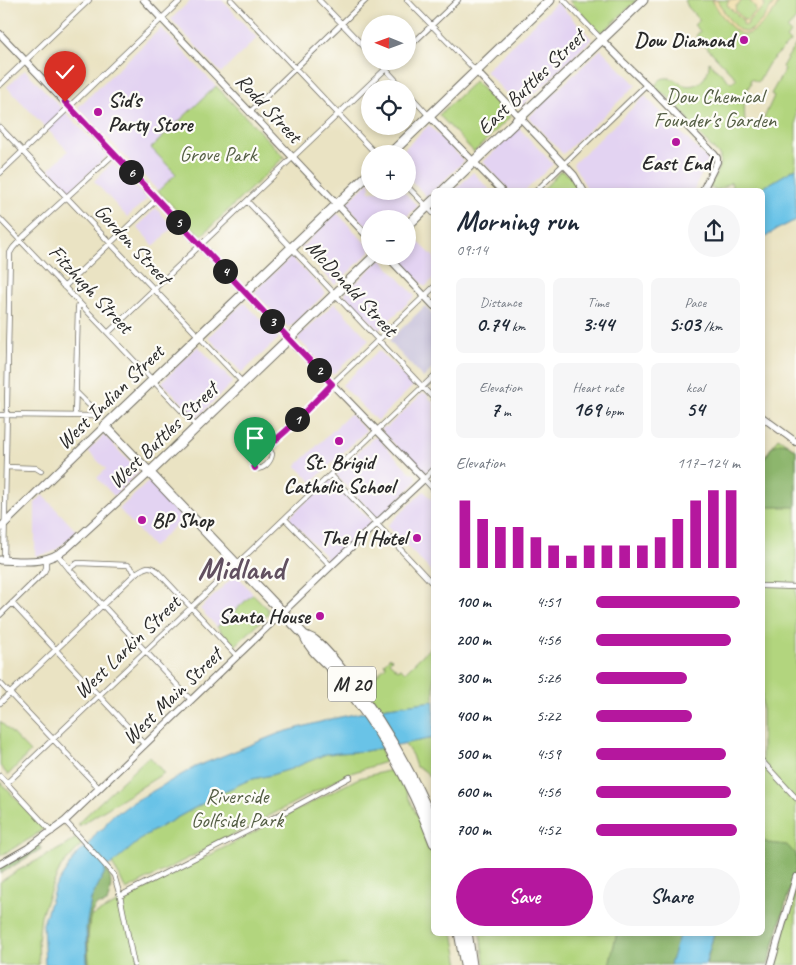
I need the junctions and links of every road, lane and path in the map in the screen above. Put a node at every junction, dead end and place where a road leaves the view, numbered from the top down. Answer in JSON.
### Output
{"nodes":[{"id":1,"x":89,"y":0,"type":"edge"},
{"id":2,"x":144,"y":0,"type":"edge"},
{"id":3,"x":181,"y":0,"type":"edge"},
{"id":4,"x":231,"y":0,"type":"edge"},
{"id":5,"x":319,"y":0,"type":"edge"},
{"id":6,"x":366,"y":0,"type":"edge"},
{"id":7,"x":407,"y":0,"type":"edge"},
{"id":8,"x":458,"y":0,"type":"edge"},
{"id":9,"x":550,"y":0,"type":"edge"},
{"id":10,"x":564,"y":0,"type":"edge"},
{"id":11,"x":643,"y":0,"type":"edge"},
{"id":12,"x":162,"y":19,"type":"junction"},
{"id":13,"x":341,"y":24,"type":"junction"},
{"id":14,"x":431,"y":26,"type":"junction"},
{"id":15,"x":0,"y":34,"type":"edge"},
{"id":16,"x":601,"y":39,"type":"junction"},
{"id":17,"x":416,"y":40,"type":"edge"},
{"id":18,"x":361,"y":44,"type":"edge"},
{"id":19,"x":25,"y":60,"type":"junction"},
{"id":20,"x":295,"y":68,"type":"junction"},
{"id":21,"x":386,"y":70,"type":"joint"},
{"id":22,"x":476,"y":72,"type":"junction"},
{"id":23,"x":395,"y":80,"type":"edge"},
{"id":24,"x":647,"y":84,"type":"junction"},
{"id":25,"x":0,"y":85,"type":"edge"},
{"id":26,"x":416,"y":102,"type":"edge"},
{"id":27,"x":69,"y":107,"type":"junction"},
{"id":28,"x":250,"y":112,"type":"junction"},
{"id":29,"x":339,"y":114,"type":"junction"},
{"id":30,"x":429,"y":116,"type":"junction"},
{"id":31,"x":520,"y":118,"type":"junction"},
{"id":32,"x":0,"y":127,"type":"edge"},
{"id":33,"x":368,"y":145,"type":"edge"},
{"id":34,"x":399,"y":145,"type":"edge"},
{"id":35,"x":23,"y":151,"type":"junction"},
{"id":36,"x":114,"y":154,"type":"junction"},
{"id":37,"x":293,"y":157,"type":"junction"},
{"id":38,"x":474,"y":162,"type":"junction"},
{"id":39,"x":564,"y":164,"type":"junction"},
{"id":40,"x":0,"y":173,"type":"edge"},
{"id":41,"x":361,"y":181,"type":"edge"},
{"id":42,"x":446,"y":188,"type":"edge"},
{"id":43,"x":499,"y":188,"type":"edge"},
{"id":44,"x":538,"y":188,"type":"edge"},
{"id":45,"x":582,"y":188,"type":"edge"},
{"id":46,"x":704,"y":188,"type":"edge"},
{"id":47,"x":416,"y":196,"type":"edge"},
{"id":48,"x":66,"y":197,"type":"junction"},
{"id":49,"x":157,"y":199,"type":"junction"},
{"id":50,"x":247,"y":201,"type":"junction"},
{"id":51,"x":431,"y":203,"type":"edge"},
{"id":52,"x":337,"y":204,"type":"junction"},
{"id":53,"x":426,"y":207,"type":"junction"},
{"id":54,"x":431,"y":211,"type":"edge"},
{"id":55,"x":416,"y":217,"type":"edge"},
{"id":56,"x":0,"y":219,"type":"edge"},
{"id":57,"x":361,"y":229,"type":"edge"},
{"id":58,"x":20,"y":240,"type":"junction"},
{"id":59,"x":110,"y":243,"type":"junction"},
{"id":60,"x":200,"y":245,"type":"junction"},
{"id":61,"x":292,"y":247,"type":"junction"},
{"id":62,"x":366,"y":265,"type":"edge"},
{"id":63,"x":395,"y":265,"type":"edge"},
{"id":64,"x":64,"y":287,"type":"junction"},
{"id":65,"x":154,"y":290,"type":"junction"},
{"id":66,"x":431,"y":290,"type":"edge"},
{"id":67,"x":245,"y":292,"type":"junction"},
{"id":68,"x":335,"y":294,"type":"junction"},
{"id":69,"x":424,"y":296,"type":"junction"},
{"id":70,"x":79,"y":302,"type":"junction"},
{"id":71,"x":431,"y":303,"type":"edge"},
{"id":72,"x":108,"y":333,"type":"junction"},
{"id":73,"x":198,"y":337,"type":"junction"},
{"id":74,"x":289,"y":339,"type":"junction"},
{"id":75,"x":378,"y":340,"type":"junction"},
{"id":76,"x":431,"y":379,"type":"edge"},
{"id":77,"x":153,"y":380,"type":"junction"},
{"id":78,"x":242,"y":383,"type":"junction"},
{"id":79,"x":332,"y":384,"type":"junction"},
{"id":80,"x":422,"y":387,"type":"junction"},
{"id":81,"x":76,"y":392,"type":"junction"},
{"id":82,"x":431,"y":396,"type":"edge"},
{"id":83,"x":0,"y":415,"type":"edge"},
{"id":84,"x":6,"y":415,"type":"junction"},
{"id":85,"x":75,"y":416,"type":"junction"},
{"id":86,"x":765,"y":419,"type":"edge"},
{"id":87,"x":105,"y":426,"type":"junction"},
{"id":88,"x":197,"y":427,"type":"junction"},
{"id":89,"x":376,"y":431,"type":"junction"},
{"id":90,"x":796,"y":442,"type":"edge"},
{"id":91,"x":268,"y":447,"type":"junction"},
{"id":92,"x":6,"y":467,"type":"junction"},
{"id":93,"x":41,"y":471,"type":"dead end"},
{"id":94,"x":150,"y":472,"type":"junction"},
{"id":95,"x":431,"y":473,"type":"edge"},
{"id":96,"x":330,"y":475,"type":"junction"},
{"id":97,"x":424,"y":479,"type":"junction"},
{"id":98,"x":431,"y":487,"type":"edge"},
{"id":99,"x":285,"y":519,"type":"junction"},
{"id":100,"x":377,"y":524,"type":"junction"},
{"id":101,"x":2,"y":525,"type":"edge"},
{"id":102,"x":58,"y":555,"type":"junction"},
{"id":103,"x":2,"y":560,"type":"edge"},
{"id":104,"x":46,"y":560,"type":"junction"},
{"id":105,"x":237,"y":564,"type":"junction"},
{"id":106,"x":331,"y":566,"type":"junction"},
{"id":107,"x":68,"y":569,"type":"junction"},
{"id":108,"x":136,"y":572,"type":"junction"},
{"id":109,"x":431,"y":580,"type":"edge"},
{"id":110,"x":765,"y":586,"type":"edge"},
{"id":111,"x":796,"y":587,"type":"edge"},
{"id":112,"x":12,"y":603,"type":"junction"},
{"id":113,"x":102,"y":605,"type":"junction"},
{"id":114,"x":191,"y":608,"type":"junction"},
{"id":115,"x":283,"y":612,"type":"junction"},
{"id":116,"x":0,"y":615,"type":"edge"},
{"id":117,"x":56,"y":649,"type":"junction"},
{"id":118,"x":146,"y":652,"type":"junction"},
{"id":119,"x":237,"y":656,"type":"junction"},
{"id":120,"x":0,"y":683,"type":"edge"},
{"id":121,"x":10,"y":694,"type":"junction"},
{"id":122,"x":100,"y":696,"type":"junction"},
{"id":123,"x":191,"y":700,"type":"junction"},
{"id":124,"x":0,"y":702,"type":"edge"},
{"id":125,"x":53,"y":740,"type":"junction"},
{"id":126,"x":145,"y":744,"type":"junction"},
{"id":127,"x":765,"y":764,"type":"edge"},
{"id":128,"x":404,"y":769,"type":"junction"},
{"id":129,"x":0,"y":776,"type":"edge"},
{"id":130,"x":350,"y":777,"type":"dead end"},
{"id":131,"x":7,"y":783,"type":"junction"},
{"id":132,"x":100,"y":788,"type":"junction"},
{"id":133,"x":796,"y":798,"type":"edge"},
{"id":134,"x":431,"y":819,"type":"edge"},
{"id":135,"x":65,"y":821,"type":"junction"},
{"id":136,"x":52,"y":832,"type":"junction"},
{"id":137,"x":431,"y":836,"type":"edge"},
{"id":138,"x":0,"y":864,"type":"edge"},
{"id":139,"x":796,"y":877,"type":"edge"},
{"id":140,"x":120,"y":896,"type":"junction"},
{"id":141,"x":460,"y":936,"type":"edge"},
{"id":142,"x":468,"y":936,"type":"edge"},
{"id":143,"x":134,"y":965,"type":"edge"},
{"id":144,"x":465,"y":965,"type":"edge"},
{"id":145,"x":472,"y":965,"type":"edge"},
{"id":146,"x":771,"y":965,"type":"edge"}],
"edges":[{"from":1,"to":19,"type":"street"},
{"from":2,"to":12,"type":"street","name":"Rodd Street"},
{"from":3,"to":12,"type":"street"},
{"from":4,"to":20,"type":"street"},
{"from":5,"to":13,"type":"street"},
{"from":6,"to":13,"type":"street"},
{"from":7,"to":14,"type":"street"},
{"from":8,"to":14,"type":"street"},
{"from":9,"to":22,"type":"highway"},
{"from":10,"to":16,"type":"street"},
{"from":11,"to":16,"type":"highway","name":"East Buttles Street"},
{"from":12,"to":27,"type":"street"},
{"from":12,"to":28,"type":"street","name":"Rodd Street"},
{"from":13,"to":18,"type":"street"},
{"from":13,"to":20,"type":"street"},
{"from":14,"to":17,"type":"street"},
{"from":14,"to":22,"type":"street"},
{"from":15,"to":19,"type":"street"},
{"from":16,"to":24,"type":"street"},
{"from":16,"to":31,"type":"highway","name":"East Buttles Street"},
{"from":19,"to":25,"type":"street"},
{"from":19,"to":27,"type":"street"},
{"from":20,"to":28,"type":"street"},
{"from":20,"to":29,"type":"street"},
{"from":21,"to":23,"type":"street"},
{"from":21,"to":29,"type":"street"},
{"from":22,"to":30,"type":"highway"},
{"from":22,"to":31,"type":"street"},
{"from":24,"to":39,"type":"street"},
{"from":24,"to":46,"type":"street"},
{"from":26,"to":30,"type":"street"},
{"from":27,"to":35,"type":"street"},
{"from":27,"to":36,"type":"street"},
{"from":28,"to":37,"type":"street","name":"Rodd Street"},
{"from":29,"to":33,"type":"street"},
{"from":29,"to":37,"type":"street"},
{"from":30,"to":34,"type":"highway"},
{"from":30,"to":38,"type":"street"},
{"from":31,"to":38,"type":"highway","name":"East Buttles Street"},
{"from":31,"to":39,"type":"street"},
{"from":32,"to":35,"type":"street","name":"Gordon Street"},
{"from":35,"to":40,"type":"street"},
{"from":35,"to":48,"type":"street","name":"Gordon Street"},
{"from":36,"to":48,"type":"street"},
{"from":36,"to":49,"type":"street"},
{"from":37,"to":50,"type":"street"},
{"from":37,"to":52,"type":"street","name":"Rodd Street"},
{"from":38,"to":42,"type":"highway","name":"East Buttles Street"},
{"from":38,"to":43,"type":"street"},
{"from":39,"to":44,"type":"street"},
{"from":39,"to":45,"type":"street"},
{"from":41,"to":52,"type":"highway","name":"West Indian Street"},
{"from":47,"to":53,"type":"street"},
{"from":48,"to":58,"type":"street"},
{"from":48,"to":59,"type":"street","name":"Gordon Street"},
{"from":49,"to":59,"type":"street"},
{"from":49,"to":60,"type":"street"},
{"from":50,"to":60,"type":"street"},
{"from":50,"to":61,"type":"street","name":"McDonald Street"},
{"from":51,"to":53,"type":"highway"},
{"from":52,"to":57,"type":"street","name":"Rodd Street"},
{"from":52,"to":61,"type":"highway","name":"West Indian Street"},
{"from":53,"to":54,"type":"street"},
{"from":53,"to":55,"type":"highway"},
{"from":56,"to":58,"type":"street","name":"Fitzhugh Street"},
{"from":58,"to":64,"type":"street","name":"Fitzhugh Street"},
{"from":58,"to":84,"type":"street"},
{"from":59,"to":64,"type":"street"},
{"from":59,"to":65,"type":"street","name":"Gordon Street"},
{"from":60,"to":65,"type":"street"},
{"from":60,"to":67,"type":"street"},
{"from":61,"to":67,"type":"highway","name":"West Indian Street"},
{"from":61,"to":68,"type":"street","name":"McDonald Street"},
{"from":62,"to":68,"type":"highway"},
{"from":63,"to":69,"type":"street"},
{"from":64,"to":70,"type":"street","name":"Fitzhugh Street"},
{"from":65,"to":72,"type":"street"},
{"from":65,"to":73,"type":"street","name":"Gordon Street"},
{"from":66,"to":69,"type":"street"},
{"from":67,"to":73,"type":"highway","name":"West Indian Street"},
{"from":67,"to":74,"type":"street"},
{"from":68,"to":74,"type":"highway"},
{"from":68,"to":75,"type":"street","name":"McDonald Street"},
{"from":69,"to":71,"type":"street"},
{"from":69,"to":75,"type":"street"},
{"from":70,"to":72,"type":"street","name":"Fitzhugh Street"},
{"from":70,"to":81,"type":"street"},
{"from":72,"to":77,"type":"street","name":"Fitzhugh Street"},
{"from":73,"to":77,"type":"highway","name":"West Indian Street"},
{"from":73,"to":78,"type":"street","name":"Gordon Street"},
{"from":74,"to":78,"type":"highway","name":"West Buttles Street"},
{"from":74,"to":79,"type":"street"},
{"from":75,"to":79,"type":"street"},
{"from":75,"to":80,"type":"street","name":"McDonald Street"},
{"from":76,"to":80,"type":"street","name":"West Larkin Street"},
{"from":77,"to":87,"type":"highway","name":"West Indian Street"},
{"from":77,"to":88,"type":"street","name":"Fitzhugh Street"},
{"from":78,"to":88,"type":"highway","name":"West Buttles Street"},
{"from":79,"to":89,"type":"street"},
{"from":79,"to":91,"type":"street"},
{"from":80,"to":82,"type":"street","name":"McDonald Street"},
{"from":80,"to":89,"type":"street","name":"West Larkin Street"},
{"from":81,"to":85,"type":"street"},
{"from":81,"to":85,"type":"street"},
{"from":83,"to":84,"type":"street"},
{"from":84,"to":85,"type":"street"},
{"from":84,"to":92,"type":"street"},
{"from":86,"to":90,"type":"street"},
{"from":87,"to":94,"type":"highway","number":"M 20"},
{"from":87,"to":101,"type":"main road","name":"West Indian Street"},
{"from":88,"to":94,"type":"highway","name":"West Buttles Street"},
{"from":89,"to":96,"type":"street","name":"West Larkin Street"},
{"from":89,"to":97,"type":"street"},
{"from":91,"to":91,"type":"street"},
{"from":92,"to":93,"type":"street"},
{"from":92,"to":101,"type":"street"},
{"from":94,"to":102,"type":"main road","name":"West Buttles Street"},
{"from":94,"to":105,"type":"highway","number":"M 20"},
{"from":95,"to":97,"type":"street"},
{"from":96,"to":99,"type":"street","name":"West Larkin Street"},
{"from":96,"to":100,"type":"street"},
{"from":97,"to":98,"type":"street"},
{"from":97,"to":100,"type":"street","name":"West Main Street"},
{"from":99,"to":105,"type":"street","name":"West Larkin Street"},
{"from":99,"to":106,"type":"street"},
{"from":100,"to":106,"type":"street","name":"West Main Street"},
{"from":100,"to":109,"type":"street"},
{"from":101,"to":103,"type":"street"},
{"from":102,"to":104,"type":"main road","name":"West Buttles Street"},
{"from":102,"to":107,"type":"street"},
{"from":103,"to":104,"type":"main road"},
{"from":104,"to":112,"type":"street"},
{"from":105,"to":114,"type":"street","name":"West Larkin Street"},
{"from":105,"to":115,"type":"highway","number":"M 20"},
{"from":106,"to":115,"type":"street","name":"West Main Street"},
{"from":107,"to":108,"type":"street"},
{"from":107,"to":113,"type":"street"},
{"from":108,"to":113,"type":"street"},
{"from":108,"to":114,"type":"street"},
{"from":110,"to":111,"type":"street"},
{"from":112,"to":116,"type":"street"},
{"from":112,"to":117,"type":"street"},
{"from":113,"to":117,"type":"street"},
{"from":113,"to":118,"type":"street"},
{"from":114,"to":118,"type":"street","name":"West Larkin Street"},
{"from":114,"to":119,"type":"street"},
{"from":115,"to":119,"type":"street","name":"West Main Street"},
{"from":115,"to":128,"type":"highway","number":"M 20"},
{"from":117,"to":121,"type":"street"},
{"from":117,"to":122,"type":"street"},
{"from":118,"to":122,"type":"street","name":"West Larkin Street"},
{"from":118,"to":123,"type":"street"},
{"from":119,"to":123,"type":"street","name":"West Main Street"},
{"from":120,"to":121,"type":"street"},
{"from":121,"to":124,"type":"street"},
{"from":121,"to":125,"type":"street"},
{"from":122,"to":125,"type":"street","name":"West Larkin Street"},
{"from":122,"to":126,"type":"street"},
{"from":123,"to":126,"type":"street","name":"West Main Street"},
{"from":125,"to":131,"type":"street","name":"West Larkin Street"},
{"from":125,"to":132,"type":"street"},
{"from":126,"to":132,"type":"street","name":"West Main Street"},
{"from":127,"to":133,"type":"street"},
{"from":128,"to":134,"type":"highway","number":"M 20"},
{"from":128,"to":137,"type":"highway","number":"M 20"},
{"from":129,"to":131,"type":"street"},
{"from":130,"to":140,"type":"street"},
{"from":131,"to":136,"type":"street"},
{"from":132,"to":135,"type":"street","name":"West Main Street"},
{"from":135,"to":136,"type":"street","name":"West Main Street"},
{"from":135,"to":140,"type":"street"},
{"from":136,"to":138,"type":"street","name":"West Main Street"},
{"from":139,"to":146,"type":"street"},
{"from":140,"to":143,"type":"street"},
{"from":141,"to":144,"type":"highway"},
{"from":142,"to":145,"type":"highway"}]}
